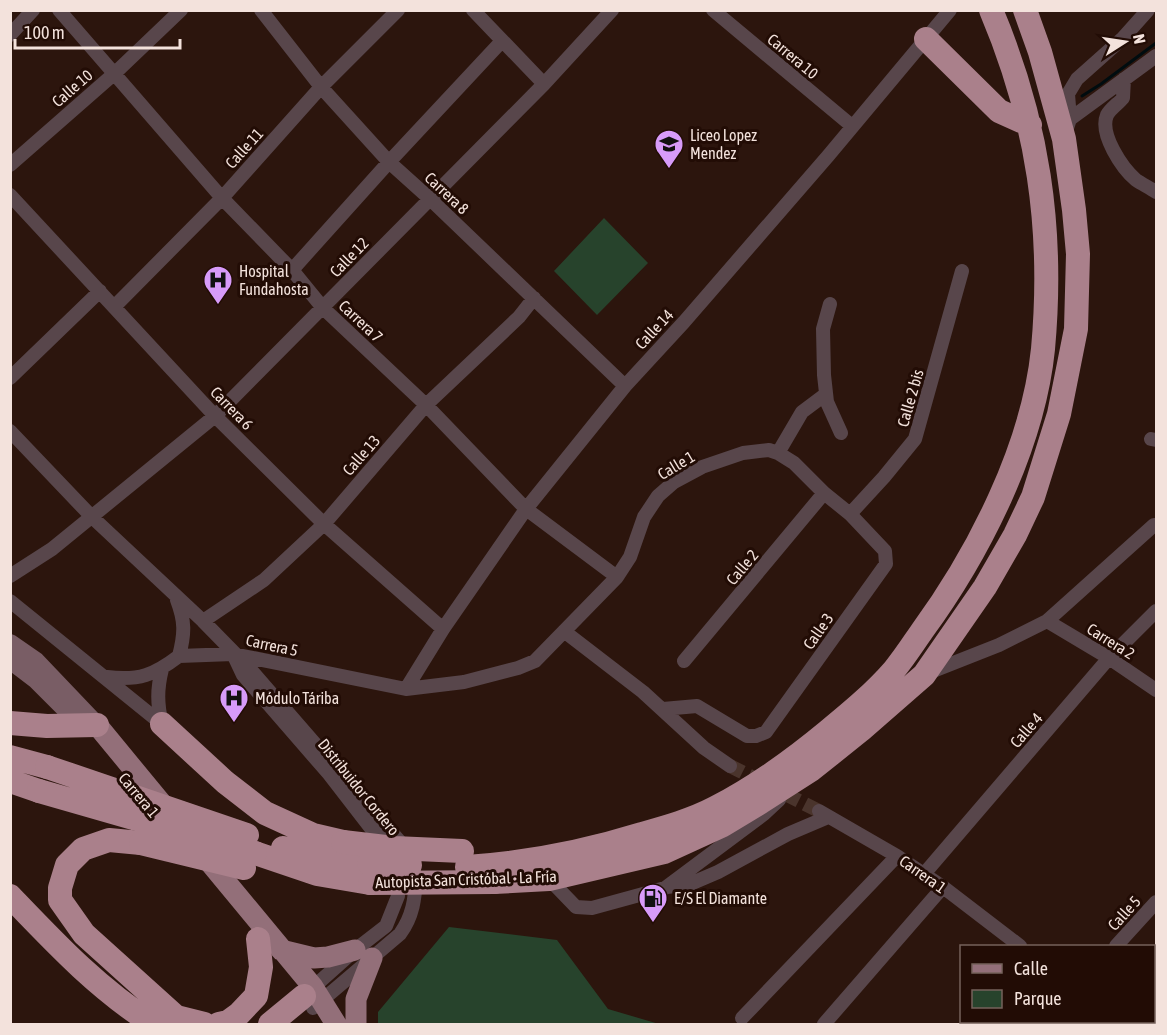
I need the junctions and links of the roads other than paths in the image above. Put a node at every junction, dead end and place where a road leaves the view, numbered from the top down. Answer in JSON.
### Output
{"nodes":[{"id":1,"x":33,"y":10,"type":"edge"},
{"id":2,"x":59,"y":10,"type":"edge"},
{"id":3,"x":181,"y":10,"type":"edge"},
{"id":4,"x":261,"y":10,"type":"edge"},
{"id":5,"x":398,"y":10,"type":"edge"},
{"id":6,"x":473,"y":10,"type":"edge"},
{"id":7,"x":612,"y":10,"type":"edge"},
{"id":8,"x":713,"y":10,"type":"edge"},
{"id":9,"x":950,"y":10,"type":"edge"},
{"id":10,"x":991,"y":10,"type":"edge"},
{"id":11,"x":1025,"y":10,"type":"edge"},
{"id":12,"x":1148,"y":10,"type":"edge"},
{"id":13,"x":10,"y":35,"type":"edge"},
{"id":14,"x":926,"y":39,"type":"junction"},
{"id":15,"x":501,"y":42,"type":"junction"},
{"id":16,"x":1156,"y":56,"type":"edge"},
{"id":17,"x":115,"y":73,"type":"junction"},
{"id":18,"x":1124,"y":79,"type":"junction"},
{"id":19,"x":543,"y":84,"type":"junction"},
{"id":20,"x":321,"y":87,"type":"junction"},
{"id":21,"x":1030,"y":125,"type":"junction"},
{"id":22,"x":852,"y":126,"type":"junction"},
{"id":23,"x":1067,"y":129,"type":"junction"},
{"id":24,"x":389,"y":162,"type":"junction"},
{"id":25,"x":10,"y":165,"type":"edge"},
{"id":26,"x":1156,"y":192,"type":"edge"},
{"id":27,"x":10,"y":195,"type":"edge"},
{"id":28,"x":222,"y":198,"type":"junction"},
{"id":29,"x":429,"y":198,"type":"junction"},
{"id":30,"x":292,"y":270,"type":"junction"},
{"id":31,"x":962,"y":271,"type":"dead end"},
{"id":32,"x":100,"y":291,"type":"junction"},
{"id":33,"x":534,"y":298,"type":"junction"},
{"id":34,"x":830,"y":304,"type":"dead end"},
{"id":35,"x":114,"y":307,"type":"junction"},
{"id":36,"x":323,"y":308,"type":"junction"},
{"id":37,"x":10,"y":378,"type":"edge"},
{"id":38,"x":625,"y":386,"type":"junction"},
{"id":39,"x":826,"y":394,"type":"junction"},
{"id":40,"x":426,"y":405,"type":"junction"},
{"id":41,"x":216,"y":416,"type":"junction"},
{"id":42,"x":10,"y":431,"type":"edge"},
{"id":43,"x":842,"y":433,"type":"dead end"},
{"id":44,"x":778,"y":453,"type":"junction"},
{"id":45,"x":824,"y":493,"type":"junction"},
{"id":46,"x":526,"y":509,"type":"junction"},
{"id":47,"x":850,"y":514,"type":"junction"},
{"id":48,"x":92,"y":517,"type":"junction"},
{"id":49,"x":324,"y":524,"type":"junction"},
{"id":50,"x":1156,"y":525,"type":"edge"},
{"id":51,"x":10,"y":576,"type":"edge"},
{"id":52,"x":617,"y":578,"type":"junction"},
{"id":53,"x":176,"y":596,"type":"junction"},
{"id":54,"x":10,"y":601,"type":"edge"},
{"id":55,"x":1156,"y":611,"type":"edge"},
{"id":56,"x":202,"y":621,"type":"junction"},
{"id":57,"x":1047,"y":621,"type":"junction"},
{"id":58,"x":443,"y":629,"type":"junction"},
{"id":59,"x":565,"y":632,"type":"junction"},
{"id":60,"x":10,"y":643,"type":"edge"},
{"id":61,"x":233,"y":654,"type":"junction"},
{"id":62,"x":179,"y":656,"type":"junction"},
{"id":63,"x":1109,"y":658,"type":"junction"},
{"id":64,"x":10,"y":660,"type":"edge"},
{"id":65,"x":684,"y":661,"type":"dead end"},
{"id":66,"x":162,"y":669,"type":"junction"},
{"id":67,"x":924,"y":675,"type":"junction"},
{"id":68,"x":107,"y":677,"type":"junction"},
{"id":69,"x":406,"y":689,"type":"junction"},
{"id":70,"x":1156,"y":690,"type":"edge"},
{"id":71,"x":663,"y":709,"type":"junction"},
{"id":72,"x":10,"y":723,"type":"edge"},
{"id":73,"x":162,"y":724,"type":"junction"},
{"id":74,"x":89,"y":725,"type":"junction"},
{"id":75,"x":10,"y":757,"type":"edge"},
{"id":76,"x":730,"y":766,"type":"tunnel mouth"},
{"id":77,"x":811,"y":770,"type":"junction"},
{"id":78,"x":10,"y":781,"type":"edge"},
{"id":79,"x":252,"y":853,"type":"junction"},
{"id":80,"x":897,"y":856,"type":"junction"},
{"id":81,"x":464,"y":859,"type":"junction"},
{"id":82,"x":547,"y":869,"type":"junction"},
{"id":83,"x":370,"y":873,"type":"junction"},
{"id":84,"x":924,"y":874,"type":"junction"},
{"id":85,"x":943,"y":887,"type":"junction"},
{"id":86,"x":665,"y":888,"type":"junction"},
{"id":87,"x":10,"y":896,"type":"edge"},
{"id":88,"x":1156,"y":902,"type":"edge"},
{"id":89,"x":258,"y":939,"type":"junction"},
{"id":90,"x":1019,"y":945,"type":"edge"},
{"id":91,"x":1117,"y":945,"type":"edge"},
{"id":92,"x":281,"y":950,"type":"junction"},
{"id":93,"x":363,"y":954,"type":"junction"},
{"id":94,"x":315,"y":1003,"type":"edge"},
{"id":95,"x":742,"y":1018,"type":"dead end"},
{"id":96,"x":181,"y":1021,"type":"edge"},
{"id":97,"x":153,"y":1024,"type":"edge"},
{"id":98,"x":204,"y":1024,"type":"edge"},
{"id":99,"x":219,"y":1024,"type":"edge"},
{"id":100,"x":270,"y":1024,"type":"edge"},
{"id":101,"x":291,"y":1024,"type":"edge"},
{"id":102,"x":336,"y":1024,"type":"edge"},
{"id":103,"x":356,"y":1024,"type":"edge"},
{"id":104,"x":824,"y":1024,"type":"edge"}],
"edges":[{"from":1,"to":13,"type":"street"},
{"from":2,"to":17,"type":"street","name":"Carrera 7"},
{"from":3,"to":17,"type":"street","name":"Calle 10"},
{"from":4,"to":20,"type":"street","name":"Carrera 8"},
{"from":5,"to":20,"type":"street","name":"Calle 11"},
{"from":6,"to":15,"type":"street"},
{"from":7,"to":19,"type":"street","name":"Calle 12"},
{"from":8,"to":22,"type":"street","name":"Carrera 10"},
{"from":9,"to":14,"type":"street","name":"Calle 14"},
{"from":10,"to":21,"type":"highway","name":"Autopista San Cristóbal - La Fría"},
{"from":11,"to":23,"type":"highway","name":"Autopista San Cristóbal - La Fría"},
{"from":12,"to":23,"type":"street"},
{"from":14,"to":21,"type":"highway"},
{"from":14,"to":22,"type":"street","name":"Calle 14"},
{"from":15,"to":19,"type":"street"},
{"from":15,"to":24,"type":"street"},
{"from":16,"to":18,"type":"street"},
{"from":17,"to":25,"type":"street","name":"Calle 10"},
{"from":17,"to":28,"type":"street","name":"Carrera 7"},
{"from":18,"to":23,"type":"street"},
{"from":18,"to":26,"type":"street"},
{"from":19,"to":29,"type":"street","name":"Calle 12"},
{"from":20,"to":24,"type":"street","name":"Carrera 8"},
{"from":20,"to":28,"type":"street","name":"Calle 11"},
{"from":21,"to":82,"type":"highway","name":"Autopista San Cristóbal - La Fría"},
{"from":22,"to":38,"type":"street","name":"Calle 14"},
{"from":23,"to":67,"type":"highway","name":"Autopista San Cristóbal - La Fría"},
{"from":24,"to":29,"type":"street","name":"Carrera 8"},
{"from":24,"to":30,"type":"street"},
{"from":27,"to":32,"type":"street","name":"Carrera 6"},
{"from":28,"to":30,"type":"street","name":"Carrera 7"},
{"from":28,"to":35,"type":"street","name":"Calle 11"},
{"from":29,"to":33,"type":"street","name":"Carrera 8"},
{"from":29,"to":36,"type":"street","name":"Calle 12"},
{"from":30,"to":36,"type":"street","name":"Carrera 7"},
{"from":31,"to":47,"type":"street","name":"Calle 2 bis"},
{"from":32,"to":35,"type":"street","name":"Carrera 6"},
{"from":32,"to":37,"type":"street"},
{"from":33,"to":38,"type":"street","name":"Carrera 8"},
{"from":33,"to":40,"type":"street","name":"Calle 13"},
{"from":34,"to":39,"type":"street"},
{"from":35,"to":41,"type":"street","name":"Carrera 6"},
{"from":36,"to":40,"type":"street","name":"Carrera 7"},
{"from":36,"to":41,"type":"street","name":"Calle 12"},
{"from":38,"to":46,"type":"street","name":"Calle 14"},
{"from":39,"to":43,"type":"street"},
{"from":39,"to":44,"type":"street"},
{"from":40,"to":46,"type":"street","name":"Carrera 7"},
{"from":40,"to":49,"type":"street","name":"Calle 13"},
{"from":41,"to":48,"type":"street","name":"Calle 12"},
{"from":41,"to":49,"type":"street","name":"Carrera 6"},
{"from":42,"to":48,"type":"street","name":"Carrera 5"},
{"from":44,"to":45,"type":"street"},
{"from":44,"to":52,"type":"street","name":"Calle 1"},
{"from":45,"to":47,"type":"street","name":"Calle 3"},
{"from":45,"to":65,"type":"street","name":"Calle 2"},
{"from":46,"to":52,"type":"street","name":"Carrera 7"},
{"from":46,"to":58,"type":"street","name":"Calle 14"},
{"from":47,"to":71,"type":"street","name":"Calle 3"},
{"from":48,"to":51,"type":"street","name":"Calle 12"},
{"from":48,"to":53,"type":"street","name":"Carrera 5"},
{"from":49,"to":56,"type":"street","name":"Calle 13"},
{"from":49,"to":58,"type":"street","name":"Carrera 6"},
{"from":50,"to":57,"type":"street"},
{"from":52,"to":59,"type":"street","name":"Calle 1"},
{"from":53,"to":56,"type":"street","name":"Carrera 5"},
{"from":53,"to":62,"type":"street"},
{"from":54,"to":68,"type":"street"},
{"from":55,"to":63,"type":"street","name":"Calle 4"},
{"from":56,"to":61,"type":"street","name":"Carrera 5"},
{"from":57,"to":63,"type":"street","name":"Carrera 2"},
{"from":57,"to":67,"type":"street"},
{"from":58,"to":69,"type":"street","name":"Calle 14"},
{"from":59,"to":69,"type":"street","name":"Carrera 5"},
{"from":59,"to":71,"type":"street"},
{"from":60,"to":74,"type":"street","name":"Carrera 1"},
{"from":61,"to":62,"type":"street"},
{"from":61,"to":69,"type":"street","name":"Carrera 5"},
{"from":61,"to":93,"type":"street","name":"Distribuidor Cordero"},
{"from":61,"to":93,"type":"street"},
{"from":62,"to":66,"type":"street"},
{"from":63,"to":70,"type":"street","name":"Carrera 2"},
{"from":63,"to":84,"type":"street","name":"Calle 4"},
{"from":64,"to":74,"type":"street","name":"Carrera 1"},
{"from":66,"to":68,"type":"street"},
{"from":66,"to":73,"type":"street"},
{"from":67,"to":77,"type":"highway","name":"Autopista San Cristóbal - La Fría"},
{"from":68,"to":73,"type":"street"},
{"from":71,"to":76,"type":"street"},
{"from":72,"to":74,"type":"highway"},
{"from":73,"to":81,"type":"highway","bridge":true},
{"from":74,"to":89,"type":"main road","name":"Carrera 1"},
{"from":74,"to":92,"type":"main road"},
{"from":75,"to":79,"type":"highway","name":"Autopista San Cristóbal - La Fría","bridge":true},
{"from":77,"to":82,"type":"highway","name":"Autopista San Cristóbal - La Fría"},
{"from":77,"to":86,"type":"street"},
{"from":78,"to":79,"type":"highway","name":"Autopista San Cristóbal - La Fría","bridge":true},
{"from":79,"to":83,"type":"highway","name":"Autopista San Cristóbal - La Fría"},
{"from":79,"to":83,"type":"highway","name":"Autopista San Cristóbal - La Fría"},
{"from":79,"to":96,"type":"highway","bridge":true},
{"from":80,"to":84,"type":"street","name":"Carrera 1"},
{"from":80,"to":86,"type":"street","name":"Carrera 1"},
{"from":80,"to":95,"type":"street"},
{"from":81,"to":82,"type":"highway","name":"Autopista San Cristóbal - La Fría"},
{"from":81,"to":83,"type":"highway","name":"Autopista San Cristóbal - La Fría","bridge":true},
{"from":82,"to":83,"type":"highway","name":"Autopista San Cristóbal - La Fría","bridge":true},
{"from":82,"to":86,"type":"street"},
{"from":84,"to":85,"type":"street","name":"Carrera 1"},
{"from":85,"to":90,"type":"street","name":"Carrera 1"},
{"from":85,"to":104,"type":"street"},
{"from":87,"to":97,"type":"highway"},
{"from":88,"to":91,"type":"street","name":"Calle 5"},
{"from":89,"to":94,"type":"main road","name":"Carrera 1"},
{"from":89,"to":99,"type":"highway"},
{"from":92,"to":93,"type":"main road"},
{"from":92,"to":94,"type":"main road"},
{"from":93,"to":94,"type":"street"},
{"from":93,"to":103,"type":"main road"},
{"from":94,"to":100,"type":"highway"},
{"from":94,"to":101,"type":"highway"},
{"from":94,"to":102,"type":"main road"},
{"from":96,"to":98,"type":"highway"}]}
